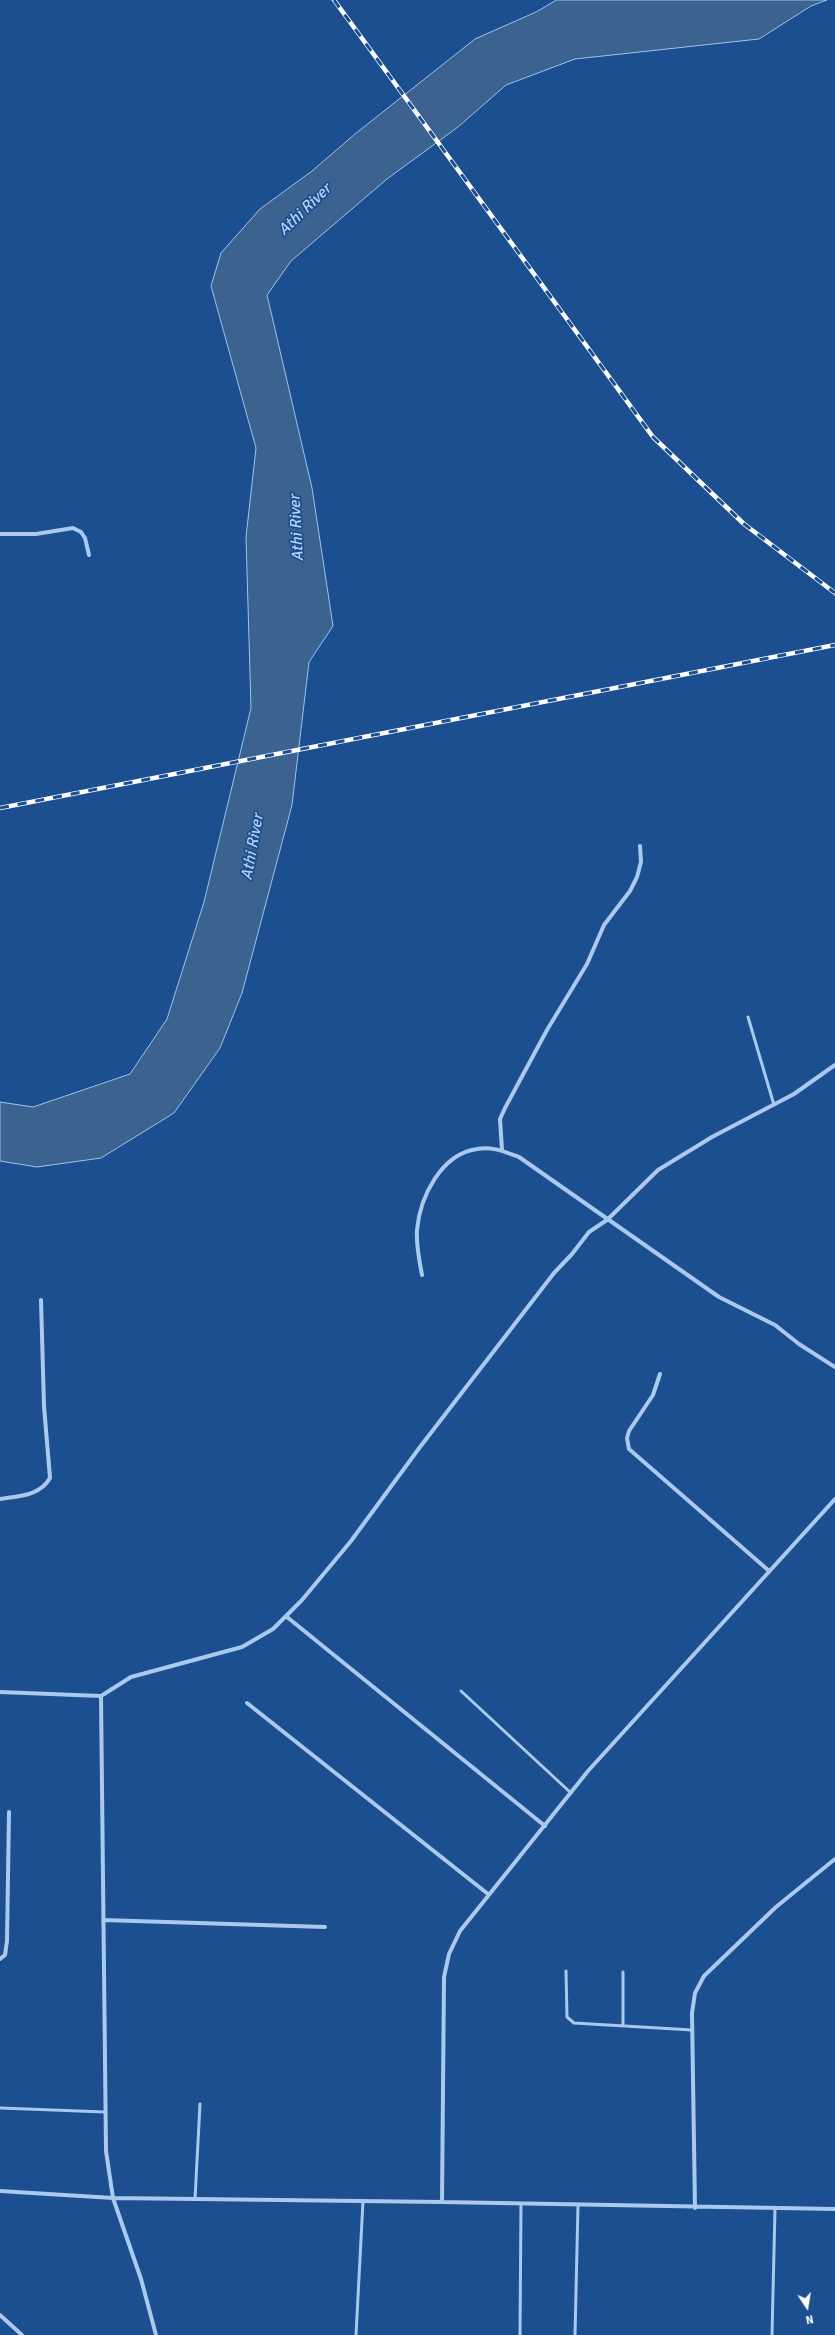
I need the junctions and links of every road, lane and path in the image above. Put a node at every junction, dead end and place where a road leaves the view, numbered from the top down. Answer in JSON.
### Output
{"nodes":[{"id":1,"x":0,"y":534,"type":"edge"},
{"id":2,"x":89,"y":555,"type":"dead end"},
{"id":3,"x":640,"y":846,"type":"dead end"},
{"id":4,"x":748,"y":1016,"type":"dead end"},
{"id":5,"x":835,"y":1065,"type":"edge"},
{"id":6,"x":774,"y":1105,"type":"junction"},
{"id":7,"x":502,"y":1150,"type":"junction"},
{"id":8,"x":607,"y":1220,"type":"junction"},
{"id":9,"x":422,"y":1275,"type":"dead end"},
{"id":10,"x":41,"y":1300,"type":"dead end"},
{"id":11,"x":835,"y":1367,"type":"edge"},
{"id":12,"x":660,"y":1374,"type":"dead end"},
{"id":13,"x":0,"y":1499,"type":"edge"},
{"id":14,"x":835,"y":1499,"type":"edge"},
{"id":15,"x":768,"y":1570,"type":"junction"},
{"id":16,"x":286,"y":1617,"type":"junction"},
{"id":17,"x":461,"y":1691,"type":"dead end"},
{"id":18,"x":0,"y":1692,"type":"edge"},
{"id":19,"x":101,"y":1696,"type":"junction"},
{"id":20,"x":247,"y":1702,"type":"dead end"},
{"id":21,"x":571,"y":1793,"type":"junction"},
{"id":22,"x":9,"y":1812,"type":"dead end"},
{"id":23,"x":545,"y":1826,"type":"junction"},
{"id":24,"x":835,"y":1860,"type":"edge"},
{"id":25,"x":488,"y":1894,"type":"junction"},
{"id":26,"x":103,"y":1920,"type":"junction"},
{"id":27,"x":325,"y":1927,"type":"dead end"},
{"id":28,"x":0,"y":1959,"type":"edge"},
{"id":29,"x":566,"y":1971,"type":"dead end"},
{"id":30,"x":623,"y":1972,"type":"dead end"},
{"id":31,"x":623,"y":2026,"type":"junction"},
{"id":32,"x":692,"y":2030,"type":"junction"},
{"id":33,"x":200,"y":2104,"type":"dead end"},
{"id":34,"x":0,"y":2108,"type":"edge"},
{"id":35,"x":105,"y":2112,"type":"junction"},
{"id":36,"x":0,"y":2191,"type":"edge"},
{"id":37,"x":113,"y":2198,"type":"junction"},
{"id":38,"x":195,"y":2199,"type":"junction"},
{"id":39,"x":363,"y":2201,"type":"junction"},
{"id":40,"x":442,"y":2202,"type":"junction"},
{"id":41,"x":521,"y":2204,"type":"junction"},
{"id":42,"x":578,"y":2205,"type":"junction"},
{"id":43,"x":694,"y":2208,"type":"junction"},
{"id":44,"x":775,"y":2209,"type":"junction"},
{"id":45,"x":835,"y":2209,"type":"edge"},
{"id":46,"x":0,"y":2315,"type":"edge"},
{"id":47,"x":22,"y":2335,"type":"edge"},
{"id":48,"x":156,"y":2335,"type":"edge"},
{"id":49,"x":356,"y":2335,"type":"edge"},
{"id":50,"x":520,"y":2335,"type":"edge"},
{"id":51,"x":575,"y":2335,"type":"edge"},
{"id":52,"x":772,"y":2335,"type":"edge"}],
"edges":[{"from":1,"to":2,"type":"street"},
{"from":3,"to":7,"type":"street"},
{"from":4,"to":6,"type":"lane"},
{"from":5,"to":6,"type":"street"},
{"from":6,"to":8,"type":"street"},
{"from":7,"to":8,"type":"street"},
{"from":7,"to":9,"type":"street"},
{"from":8,"to":11,"type":"street"},
{"from":8,"to":16,"type":"street"},
{"from":10,"to":13,"type":"street"},
{"from":12,"to":15,"type":"street"},
{"from":14,"to":15,"type":"street"},
{"from":15,"to":21,"type":"street"},
{"from":16,"to":19,"type":"street"},
{"from":16,"to":23,"type":"street"},
{"from":17,"to":21,"type":"lane"},
{"from":18,"to":19,"type":"street"},
{"from":19,"to":26,"type":"street"},
{"from":20,"to":25,"type":"street"},
{"from":21,"to":23,"type":"street"},
{"from":22,"to":28,"type":"street"},
{"from":23,"to":25,"type":"street"},
{"from":24,"to":32,"type":"street"},
{"from":25,"to":40,"type":"street"},
{"from":26,"to":27,"type":"street"},
{"from":26,"to":35,"type":"street"},
{"from":29,"to":31,"type":"lane"},
{"from":30,"to":31,"type":"lane"},
{"from":31,"to":32,"type":"lane"},
{"from":32,"to":43,"type":"street"},
{"from":33,"to":38,"type":"lane"},
{"from":34,"to":35,"type":"lane"},
{"from":35,"to":37,"type":"street"},
{"from":36,"to":37,"type":"street"},
{"from":37,"to":38,"type":"street"},
{"from":37,"to":48,"type":"street"},
{"from":38,"to":39,"type":"street"},
{"from":39,"to":40,"type":"street"},
{"from":39,"to":49,"type":"lane"},
{"from":40,"to":41,"type":"street"},
{"from":41,"to":42,"type":"street"},
{"from":41,"to":50,"type":"lane"},
{"from":42,"to":43,"type":"street"},
{"from":42,"to":51,"type":"lane"},
{"from":43,"to":44,"type":"street"},
{"from":44,"to":45,"type":"street"},
{"from":44,"to":52,"type":"lane"},
{"from":46,"to":47,"type":"street"}]}
